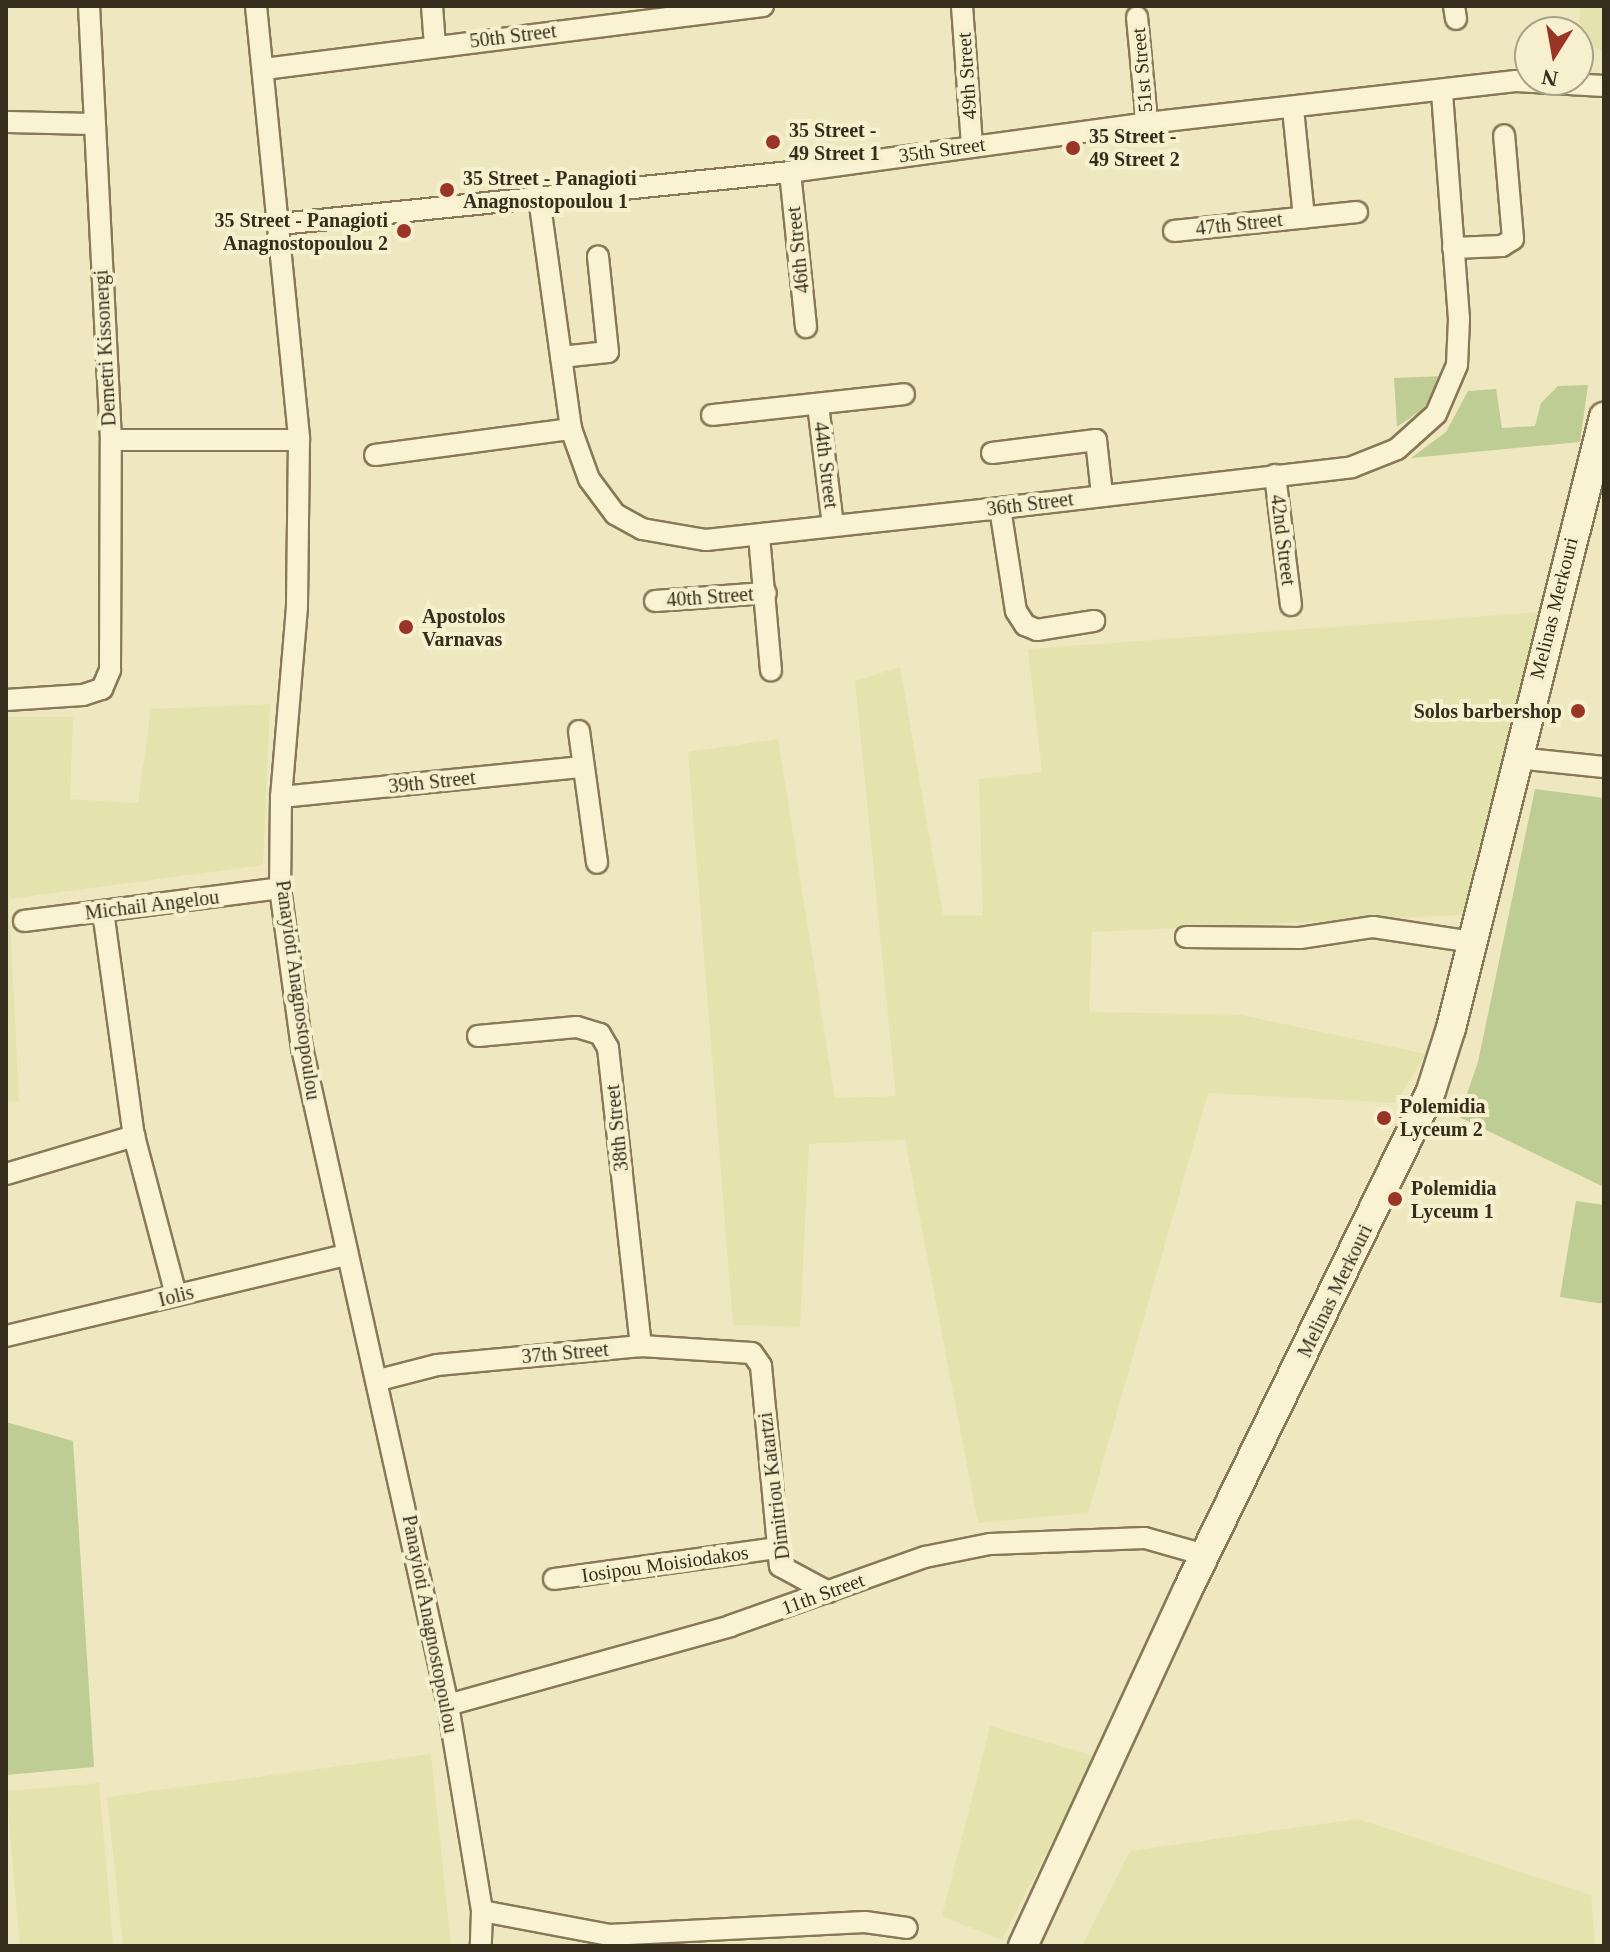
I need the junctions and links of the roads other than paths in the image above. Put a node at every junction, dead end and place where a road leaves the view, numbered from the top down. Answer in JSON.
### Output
{"nodes":[{"id":1,"x":89,"y":6,"type":"edge"},
{"id":2,"x":256,"y":6,"type":"edge"},
{"id":3,"x":432,"y":6,"type":"edge"},
{"id":4,"x":759,"y":6,"type":"edge"},
{"id":5,"x":962,"y":6,"type":"edge"},
{"id":6,"x":1137,"y":17,"type":"dead end"},
{"id":7,"x":435,"y":46,"type":"junction"},
{"id":8,"x":264,"y":69,"type":"junction"},
{"id":9,"x":1604,"y":86,"type":"edge"},
{"id":10,"x":1442,"y":92,"type":"junction"},
{"id":11,"x":1293,"y":109,"type":"junction"},
{"id":12,"x":6,"y":122,"type":"edge"},
{"id":13,"x":1147,"y":123,"type":"junction"},
{"id":14,"x":93,"y":124,"type":"junction"},
{"id":15,"x":1504,"y":135,"type":"dead end"},
{"id":16,"x":972,"y":145,"type":"junction"},
{"id":17,"x":790,"y":172,"type":"junction"},
{"id":18,"x":539,"y":198,"type":"junction"},
{"id":19,"x":1357,"y":212,"type":"dead end"},
{"id":20,"x":1304,"y":217,"type":"junction"},
{"id":21,"x":280,"y":224,"type":"junction"},
{"id":22,"x":1174,"y":231,"type":"dead end"},
{"id":23,"x":1453,"y":248,"type":"junction"},
{"id":24,"x":598,"y":257,"type":"dead end"},
{"id":25,"x":806,"y":327,"type":"dead end"},
{"id":26,"x":561,"y":357,"type":"junction"},
{"id":27,"x":904,"y":394,"type":"dead end"},
{"id":28,"x":818,"y":405,"type":"junction"},
{"id":29,"x":712,"y":415,"type":"dead end"},
{"id":30,"x":1604,"y":417,"type":"edge"},
{"id":31,"x":571,"y":429,"type":"junction"},
{"id":32,"x":111,"y":440,"type":"junction"},
{"id":33,"x":299,"y":440,"type":"junction"},
{"id":34,"x":992,"y":453,"type":"dead end"},
{"id":35,"x":375,"y":455,"type":"dead end"},
{"id":36,"x":1275,"y":475,"type":"junction"},
{"id":37,"x":1102,"y":494,"type":"junction"},
{"id":38,"x":1000,"y":508,"type":"junction"},
{"id":39,"x":833,"y":525,"type":"junction"},
{"id":40,"x":759,"y":536,"type":"junction"},
{"id":41,"x":766,"y":593,"type":"junction"},
{"id":42,"x":655,"y":601,"type":"dead end"},
{"id":43,"x":1291,"y":605,"type":"dead end"},
{"id":44,"x":1094,"y":621,"type":"dead end"},
{"id":45,"x":771,"y":670,"type":"dead end"},
{"id":46,"x":6,"y":700,"type":"edge"},
{"id":47,"x":579,"y":731,"type":"dead end"},
{"id":48,"x":1517,"y":758,"type":"junction"},
{"id":49,"x":583,"y":767,"type":"junction"},
{"id":50,"x":1604,"y":767,"type":"edge"},
{"id":51,"x":281,"y":797,"type":"junction"},
{"id":52,"x":597,"y":863,"type":"dead end"},
{"id":53,"x":280,"y":888,"type":"junction"},
{"id":54,"x":103,"y":911,"type":"junction"},
{"id":55,"x":24,"y":921,"type":"dead end"},
{"id":56,"x":1186,"y":937,"type":"dead end"},
{"id":57,"x":1472,"y":942,"type":"junction"},
{"id":58,"x":478,"y":1036,"type":"dead end"},
{"id":59,"x":134,"y":1136,"type":"junction"},
{"id":60,"x":6,"y":1174,"type":"edge"},
{"id":61,"x":346,"y":1255,"type":"junction"},
{"id":62,"x":176,"y":1295,"type":"junction"},
{"id":63,"x":6,"y":1336,"type":"edge"},
{"id":64,"x":641,"y":1346,"type":"junction"},
{"id":65,"x":752,"y":1353,"type":"joint"},
{"id":66,"x":379,"y":1380,"type":"junction"},
{"id":67,"x":777,"y":1548,"type":"junction"},
{"id":68,"x":1205,"y":1555,"type":"junction"},
{"id":69,"x":554,"y":1579,"type":"dead end"},
{"id":70,"x":828,"y":1592,"type":"junction"},
{"id":71,"x":448,"y":1705,"type":"junction"},
{"id":72,"x":482,"y":1911,"type":"junction"},
{"id":73,"x":907,"y":1928,"type":"dead end"},
{"id":74,"x":481,"y":1946,"type":"edge"},
{"id":75,"x":1023,"y":1946,"type":"edge"}],
"edges":[{"from":1,"to":14,"type":"street","name":"Demetri Kissonergi"},
{"from":2,"to":8,"type":"street","name":"Panayioti Anagnostopoulou"},
{"from":3,"to":7,"type":"street"},
{"from":4,"to":7,"type":"street","name":"50th Street"},
{"from":5,"to":16,"type":"street","name":"49th Street"},
{"from":6,"to":13,"type":"street","name":"51st Street"},
{"from":7,"to":8,"type":"street","name":"50th Street"},
{"from":8,"to":21,"type":"street","name":"Panayioti Anagnostopoulou"},
{"from":9,"to":10,"type":"street","name":"35th Street"},
{"from":10,"to":11,"type":"street","name":"35th Street"},
{"from":10,"to":23,"type":"street","name":"36th Street"},
{"from":11,"to":13,"type":"street","name":"35th Street"},
{"from":11,"to":20,"type":"street","name":"47th Street"},
{"from":12,"to":14,"type":"street"},
{"from":13,"to":16,"type":"street","name":"35th Street"},
{"from":14,"to":32,"type":"street","name":"Demetri Kissonergi"},
{"from":15,"to":23,"type":"street"},
{"from":16,"to":17,"type":"street","name":"35th Street"},
{"from":17,"to":18,"type":"street","name":"35th Street"},
{"from":17,"to":25,"type":"street","name":"46th Street"},
{"from":18,"to":21,"type":"street","name":"35th Street"},
{"from":18,"to":26,"type":"street","name":"36th Street"},
{"from":19,"to":20,"type":"street","name":"47th Street"},
{"from":20,"to":22,"type":"street","name":"47th Street"},
{"from":21,"to":33,"type":"street","name":"Panayioti Anagnostopoulou"},
{"from":23,"to":36,"type":"street","name":"36th Street"},
{"from":24,"to":26,"type":"street"},
{"from":26,"to":31,"type":"street","name":"36th Street"},
{"from":27,"to":28,"type":"street","name":"44th Street"},
{"from":28,"to":29,"type":"street","name":"44th Street"},
{"from":28,"to":39,"type":"street","name":"44th Street"},
{"from":30,"to":48,"type":"main road","name":"Melinas Merkouri"},
{"from":31,"to":35,"type":"street"},
{"from":31,"to":40,"type":"street","name":"36th Street"},
{"from":32,"to":33,"type":"street"},
{"from":32,"to":46,"type":"street","name":"Demetri Kissonergi"},
{"from":33,"to":51,"type":"street","name":"Panayioti Anagnostopoulou"},
{"from":34,"to":37,"type":"street"},
{"from":36,"to":37,"type":"street","name":"36th Street"},
{"from":36,"to":43,"type":"street","name":"42nd Street"},
{"from":37,"to":38,"type":"street","name":"36th Street"},
{"from":38,"to":39,"type":"street","name":"36th Street"},
{"from":38,"to":44,"type":"street"},
{"from":39,"to":40,"type":"street","name":"36th Street"},
{"from":40,"to":41,"type":"street","name":"40th Street"},
{"from":41,"to":42,"type":"street","name":"40th Street"},
{"from":41,"to":45,"type":"street","name":"40th Street"},
{"from":47,"to":49,"type":"street"},
{"from":48,"to":50,"type":"street"},
{"from":48,"to":57,"type":"main road","name":"Melinas Merkouri"},
{"from":49,"to":51,"type":"street","name":"39th Street"},
{"from":49,"to":52,"type":"street"},
{"from":51,"to":53,"type":"street","name":"Panayioti Anagnostopoulou"},
{"from":53,"to":54,"type":"street","name":"Michail Angelou"},
{"from":53,"to":61,"type":"street","name":"Panayioti Anagnostopoulou"},
{"from":54,"to":55,"type":"street","name":"Michail Angelou"},
{"from":54,"to":59,"type":"street"},
{"from":56,"to":57,"type":"street"},
{"from":57,"to":68,"type":"main road","name":"Melinas Merkouri"},
{"from":58,"to":64,"type":"street","name":"38th Street"},
{"from":59,"to":60,"type":"street"},
{"from":59,"to":62,"type":"street"},
{"from":61,"to":62,"type":"street","name":"Iolis"},
{"from":61,"to":66,"type":"street","name":"Panayioti Anagnostopoulou"},
{"from":62,"to":63,"type":"street","name":"Iolis"},
{"from":64,"to":65,"type":"street","name":"37th Street"},
{"from":64,"to":66,"type":"street","name":"37th Street"},
{"from":65,"to":67,"type":"street","name":"Dimitriou Katartzi"},
{"from":66,"to":71,"type":"street","name":"Panayioti Anagnostopoulou"},
{"from":67,"to":69,"type":"street","name":"Iosipou Moisiodakos"},
{"from":67,"to":70,"type":"street","name":"Dimitriou Katartzi"},
{"from":68,"to":70,"type":"street","name":"11th Street"},
{"from":68,"to":75,"type":"main road","name":"Melinas Merkouri"},
{"from":70,"to":71,"type":"street","name":"11th Street"},
{"from":71,"to":72,"type":"street","name":"Panayioti Anagnostopoulou"},
{"from":72,"to":73,"type":"street"},
{"from":72,"to":74,"type":"street","name":"Panayioti Anagnostopoulou"}]}
